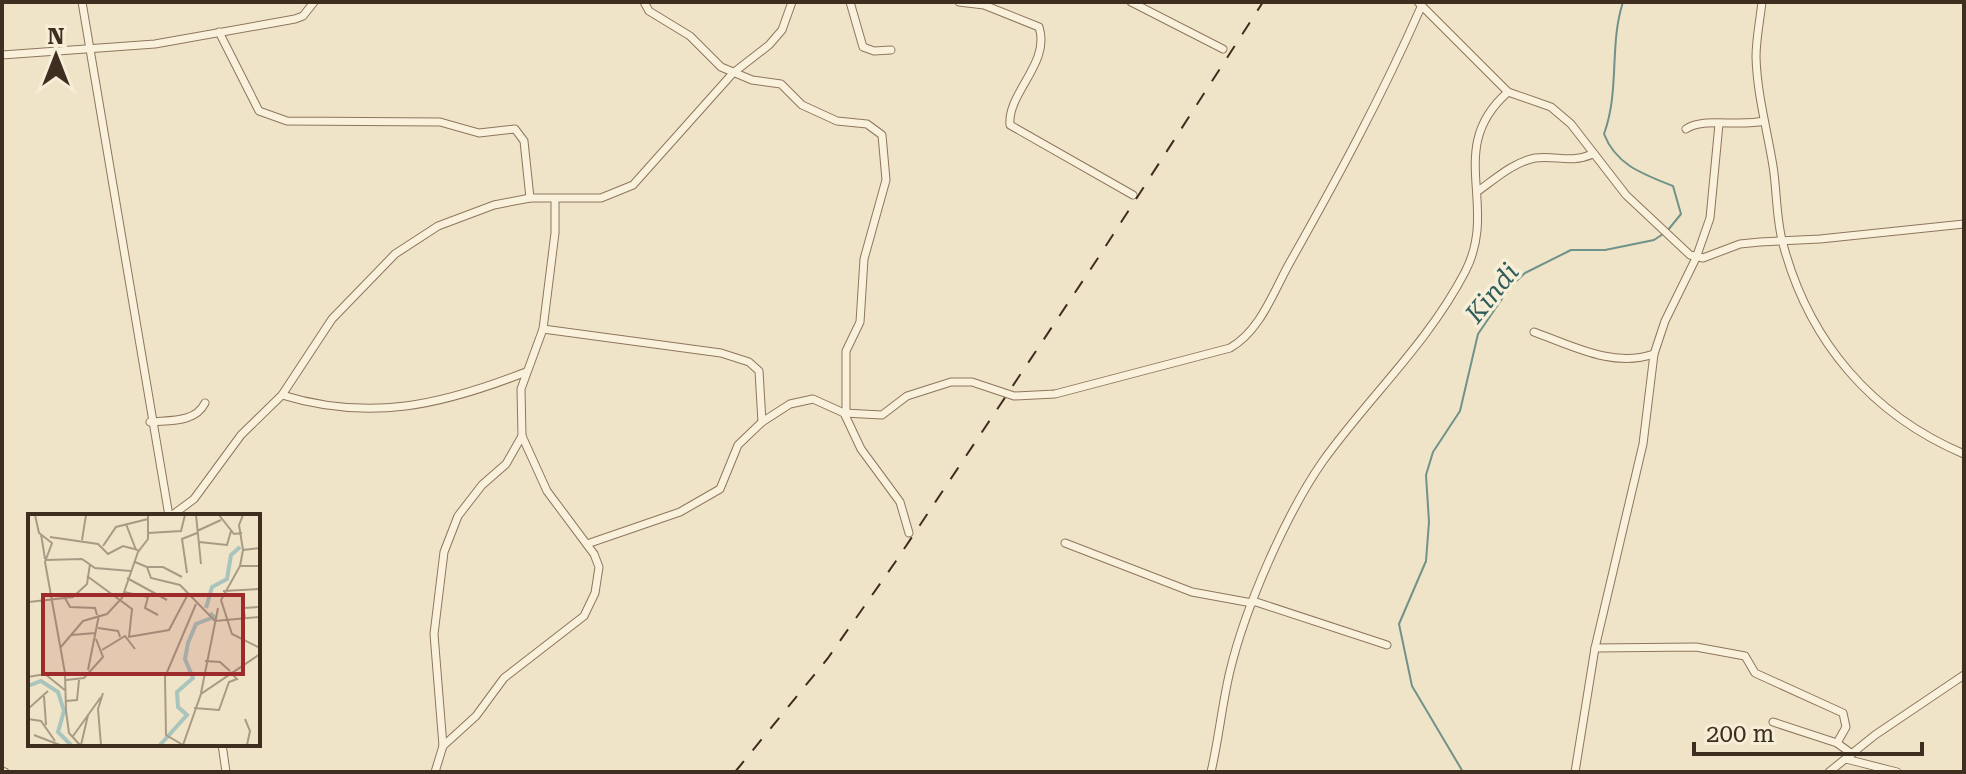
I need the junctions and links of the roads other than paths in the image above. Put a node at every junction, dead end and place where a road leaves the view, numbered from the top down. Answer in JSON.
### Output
{"nodes":[{"id":1,"x":82,"y":2,"type":"edge"},
{"id":2,"x":314,"y":2,"type":"edge"},
{"id":3,"x":644,"y":2,"type":"edge"},
{"id":4,"x":792,"y":2,"type":"edge"},
{"id":5,"x":850,"y":2,"type":"edge"},
{"id":6,"x":959,"y":2,"type":"edge"},
{"id":7,"x":1131,"y":2,"type":"edge"},
{"id":8,"x":1762,"y":2,"type":"edge"},
{"id":9,"x":1420,"y":4,"type":"edge"},
{"id":10,"x":219,"y":32,"type":"junction"},
{"id":11,"x":90,"y":49,"type":"junction"},
{"id":12,"x":1223,"y":49,"type":"dead end"},
{"id":13,"x":891,"y":50,"type":"dead end"},
{"id":14,"x":2,"y":55,"type":"edge"},
{"id":15,"x":733,"y":73,"type":"junction"},
{"id":16,"x":1508,"y":92,"type":"junction"},
{"id":17,"x":1764,"y":121,"type":"junction"},
{"id":18,"x":1719,"y":124,"type":"junction"},
{"id":19,"x":1686,"y":129,"type":"dead end"},
{"id":20,"x":1593,"y":154,"type":"junction"},
{"id":21,"x":1478,"y":191,"type":"junction"},
{"id":22,"x":1133,"y":195,"type":"dead end"},
{"id":23,"x":530,"y":198,"type":"junction"},
{"id":24,"x":555,"y":200,"type":"junction"},
{"id":25,"x":1964,"y":224,"type":"edge"},
{"id":26,"x":1782,"y":243,"type":"junction"},
{"id":27,"x":1696,"y":258,"type":"junction"},
{"id":28,"x":543,"y":329,"type":"junction"},
{"id":29,"x":1534,"y":332,"type":"dead end"},
{"id":30,"x":1654,"y":354,"type":"junction"},
{"id":31,"x":526,"y":372,"type":"junction"},
{"id":32,"x":282,"y":395,"type":"junction"},
{"id":33,"x":205,"y":403,"type":"dead end"},
{"id":34,"x":845,"y":413,"type":"junction"},
{"id":35,"x":150,"y":422,"type":"junction"},
{"id":36,"x":762,"y":422,"type":"junction"},
{"id":37,"x":522,"y":436,"type":"junction"},
{"id":38,"x":1964,"y":454,"type":"edge"},
{"id":39,"x":170,"y":514,"type":"edge"},
{"id":40,"x":173,"y":514,"type":"edge"},
{"id":41,"x":909,"y":533,"type":"dead end"},
{"id":42,"x":1065,"y":543,"type":"dead end"},
{"id":43,"x":587,"y":544,"type":"junction"},
{"id":44,"x":1253,"y":602,"type":"junction"},
{"id":45,"x":1387,"y":645,"type":"dead end"},
{"id":46,"x":1595,"y":648,"type":"junction"},
{"id":47,"x":1964,"y":675,"type":"edge"},
{"id":48,"x":1773,"y":722,"type":"dead end"},
{"id":49,"x":1837,"y":743,"type":"junction"},
{"id":50,"x":222,"y":746,"type":"edge"},
{"id":51,"x":443,"y":746,"type":"junction"},
{"id":52,"x":1849,"y":756,"type":"junction"},
{"id":53,"x":226,"y":772,"type":"edge"},
{"id":54,"x":435,"y":772,"type":"edge"},
{"id":55,"x":1211,"y":772,"type":"edge"},
{"id":56,"x":1575,"y":772,"type":"edge"},
{"id":57,"x":1829,"y":772,"type":"edge"},
{"id":58,"x":1897,"y":772,"type":"edge"}],
"edges":[{"from":1,"to":11,"type":"street"},
{"from":2,"to":10,"type":"street"},
{"from":3,"to":15,"type":"street"},
{"from":4,"to":15,"type":"street"},
{"from":5,"to":13,"type":"street"},
{"from":6,"to":22,"type":"street"},
{"from":7,"to":12,"type":"street"},
{"from":8,"to":17,"type":"street"},
{"from":9,"to":16,"type":"street"},
{"from":9,"to":34,"type":"street"},
{"from":10,"to":11,"type":"street"},
{"from":10,"to":23,"type":"street"},
{"from":11,"to":14,"type":"street"},
{"from":11,"to":35,"type":"street"},
{"from":15,"to":24,"type":"street"},
{"from":15,"to":34,"type":"street"},
{"from":16,"to":20,"type":"street"},
{"from":16,"to":21,"type":"street"},
{"from":17,"to":18,"type":"street"},
{"from":17,"to":26,"type":"street"},
{"from":18,"to":19,"type":"street"},
{"from":18,"to":27,"type":"street"},
{"from":20,"to":21,"type":"street"},
{"from":20,"to":27,"type":"street"},
{"from":21,"to":44,"type":"street"},
{"from":23,"to":24,"type":"street"},
{"from":23,"to":32,"type":"street"},
{"from":24,"to":28,"type":"street"},
{"from":25,"to":26,"type":"street"},
{"from":26,"to":27,"type":"street"},
{"from":26,"to":38,"type":"street"},
{"from":27,"to":30,"type":"street"},
{"from":28,"to":31,"type":"street"},
{"from":28,"to":36,"type":"street"},
{"from":29,"to":30,"type":"street"},
{"from":30,"to":46,"type":"street"},
{"from":31,"to":32,"type":"street"},
{"from":31,"to":37,"type":"street"},
{"from":32,"to":40,"type":"street"},
{"from":33,"to":35,"type":"street"},
{"from":34,"to":36,"type":"street"},
{"from":34,"to":41,"type":"street"},
{"from":35,"to":39,"type":"street"},
{"from":36,"to":43,"type":"street"},
{"from":37,"to":43,"type":"street"},
{"from":37,"to":51,"type":"street"},
{"from":42,"to":44,"type":"street"},
{"from":43,"to":51,"type":"street"},
{"from":44,"to":45,"type":"street"},
{"from":44,"to":55,"type":"street"},
{"from":46,"to":49,"type":"street"},
{"from":46,"to":56,"type":"street"},
{"from":47,"to":52,"type":"street"},
{"from":48,"to":49,"type":"street"},
{"from":49,"to":52,"type":"street"},
{"from":50,"to":53,"type":"street"},
{"from":51,"to":54,"type":"street"},
{"from":52,"to":57,"type":"street"},
{"from":52,"to":58,"type":"street"}]}
